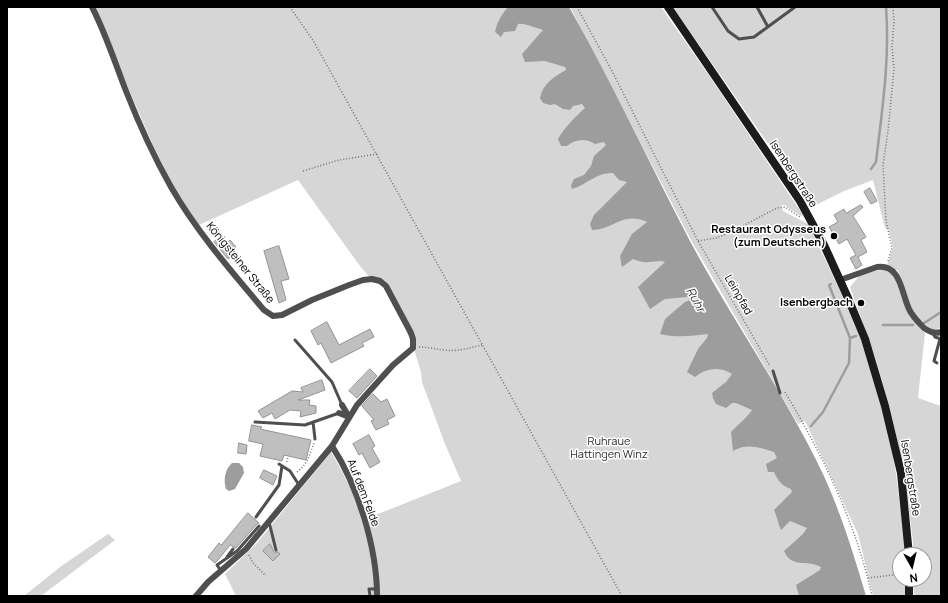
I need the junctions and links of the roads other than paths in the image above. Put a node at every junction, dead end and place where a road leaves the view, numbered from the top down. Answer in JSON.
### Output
{"nodes":[{"id":1,"x":92,"y":7,"type":"edge"},
{"id":2,"x":668,"y":7,"type":"edge"},
{"id":3,"x":712,"y":7,"type":"edge"},
{"id":4,"x":757,"y":7,"type":"edge"},
{"id":5,"x":795,"y":7,"type":"edge"},
{"id":6,"x":768,"y":26,"type":"junction"},
{"id":7,"x":840,"y":280,"type":"junction"},
{"id":8,"x":941,"y":332,"type":"edge"},
{"id":9,"x":933,"y":333,"type":"junction"},
{"id":10,"x":941,"y":339,"type":"edge"},
{"id":11,"x":295,"y":340,"type":"dead end"},
{"id":12,"x":937,"y":363,"type":"dead end"},
{"id":13,"x":773,"y":371,"type":"road end"},
{"id":14,"x":780,"y":393,"type":"dead end"},
{"id":15,"x":342,"y":405,"type":"joint"},
{"id":16,"x":339,"y":413,"type":"joint"},
{"id":17,"x":349,"y":417,"type":"junction"},
{"id":18,"x":255,"y":422,"type":"dead end"},
{"id":19,"x":313,"y":422,"type":"junction"},
{"id":20,"x":315,"y":439,"type":"road end"},
{"id":21,"x":332,"y":446,"type":"junction"},
{"id":22,"x":299,"y":485,"type":"junction"},
{"id":23,"x":256,"y":516,"type":"dead end"},
{"id":24,"x":269,"y":522,"type":"junction"},
{"id":25,"x":259,"y":526,"type":"dead end"},
{"id":26,"x":908,"y":547,"type":"edge"},
{"id":27,"x":234,"y":549,"type":"dead end"},
{"id":28,"x":276,"y":550,"type":"dead end"},
{"id":29,"x":225,"y":560,"type":"junction"},
{"id":30,"x":221,"y":571,"type":"junction"},
{"id":31,"x":377,"y":589,"type":"junction"},
{"id":32,"x":196,"y":596,"type":"edge"},
{"id":33,"x":370,"y":596,"type":"edge"},
{"id":34,"x":377,"y":596,"type":"edge"}],
"edges":[{"from":1,"to":17,"type":"street","name":"Königsteiner Straße"},
{"from":2,"to":7,"type":"main road","name":"Isenbergstraße"},
{"from":3,"to":6,"type":"lane"},
{"from":4,"to":6,"type":"lane"},
{"from":5,"to":6,"type":"lane"},
{"from":7,"to":9,"type":"street"},
{"from":7,"to":26,"type":"main road","name":"Isenbergstraße"},
{"from":8,"to":9,"type":"street"},
{"from":9,"to":10,"type":"lane"},
{"from":10,"to":12,"type":"lane"},
{"from":11,"to":15,"type":"lane"},
{"from":13,"to":14,"type":"lane"},
{"from":15,"to":17,"type":"street"},
{"from":16,"to":17,"type":"street"},
{"from":16,"to":19,"type":"lane"},
{"from":17,"to":21,"type":"street","name":"Königsteiner Straße"},
{"from":18,"to":19,"type":"lane"},
{"from":19,"to":20,"type":"lane"},
{"from":21,"to":22,"type":"street","name":"Königsteiner Straße"},
{"from":21,"to":31,"type":"street","name":"Auf dem Felde"},
{"from":22,"to":23,"type":"lane"},
{"from":22,"to":24,"type":"street","name":"Königsteiner Straße"},
{"from":24,"to":28,"type":"lane"},
{"from":24,"to":30,"type":"street","name":"Königsteiner Straße"},
{"from":25,"to":29,"type":"lane"},
{"from":27,"to":29,"type":"lane"},
{"from":29,"to":30,"type":"lane"},
{"from":30,"to":32,"type":"street","name":"Königsteiner Straße"},
{"from":31,"to":33,"type":"lane"},
{"from":31,"to":34,"type":"street","name":"Auf dem Felde"}]}
